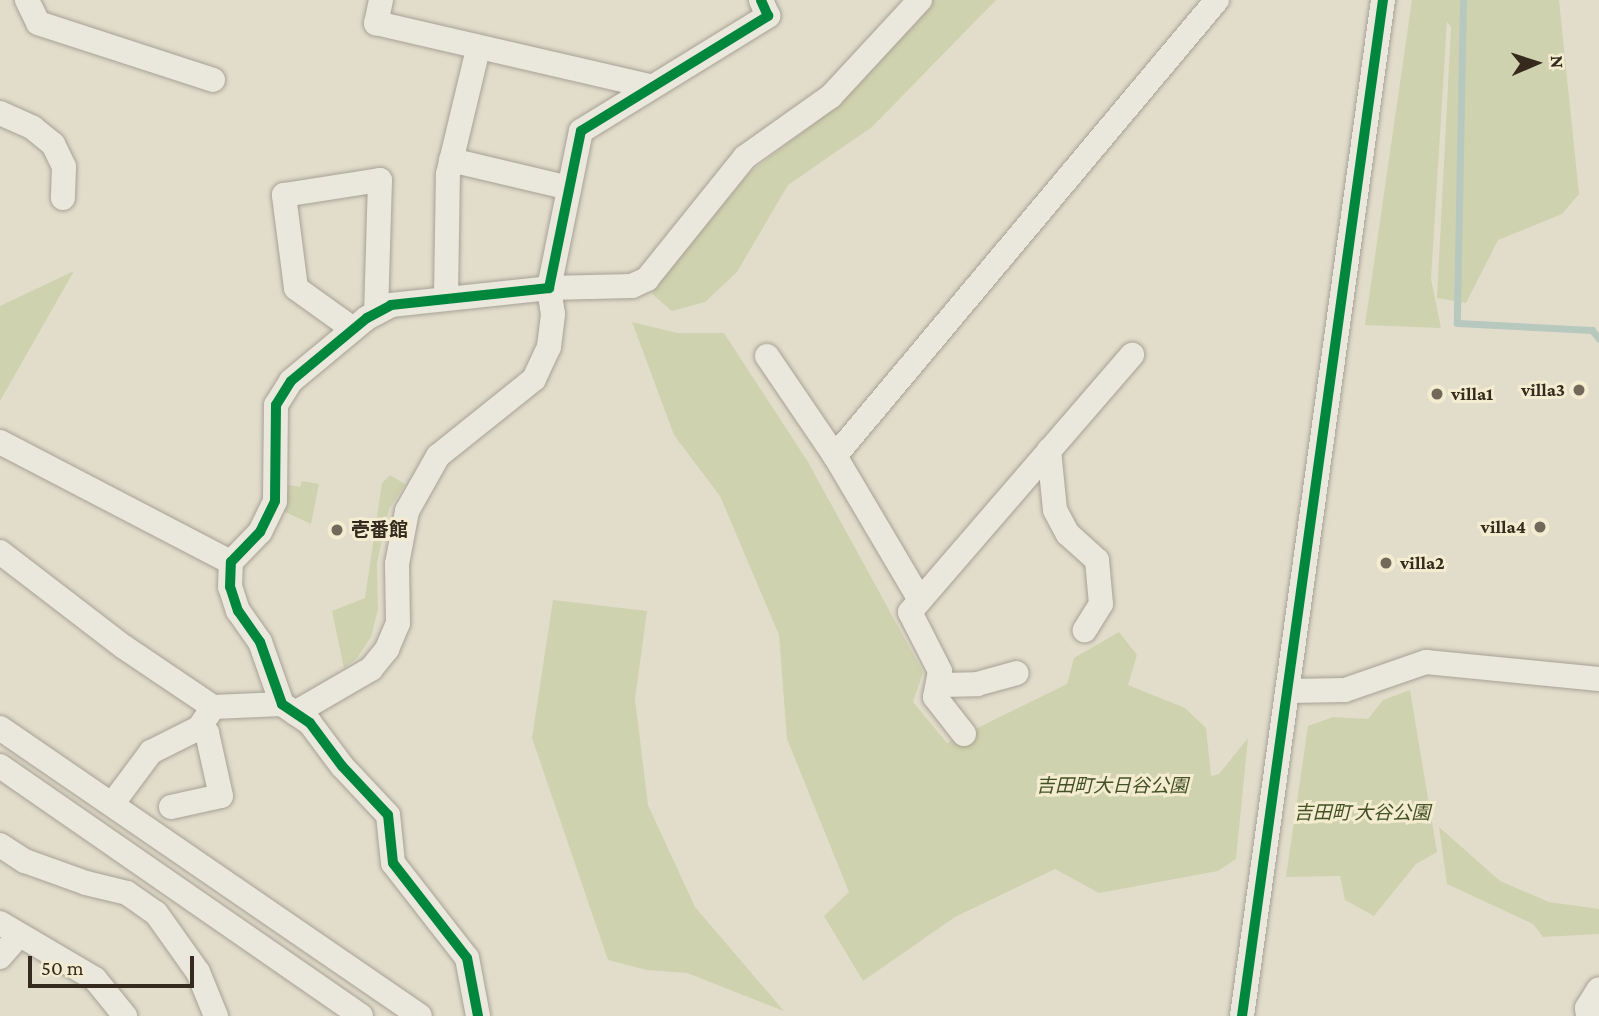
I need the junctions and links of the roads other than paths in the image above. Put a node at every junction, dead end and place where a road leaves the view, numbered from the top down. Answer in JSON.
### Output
{"nodes":[{"id":1,"x":27,"y":0,"type":"edge"},
{"id":2,"x":381,"y":0,"type":"edge"},
{"id":3,"x":761,"y":0,"type":"edge"},
{"id":4,"x":920,"y":0,"type":"edge"},
{"id":5,"x":1217,"y":0,"type":"edge"},
{"id":6,"x":1383,"y":0,"type":"edge"},
{"id":7,"x":478,"y":49,"type":"junction"},
{"id":8,"x":214,"y":80,"type":"dead end"},
{"id":9,"x":648,"y":86,"type":"junction"},
{"id":10,"x":0,"y":113,"type":"edge"},
{"id":11,"x":451,"y":160,"type":"junction"},
{"id":12,"x":569,"y":188,"type":"junction"},
{"id":13,"x":63,"y":198,"type":"dead end"},
{"id":14,"x":549,"y":288,"type":"junction"},
{"id":15,"x":446,"y":297,"type":"junction"},
{"id":16,"x":376,"y":313,"type":"junction"},
{"id":17,"x":353,"y":329,"type":"junction"},
{"id":18,"x":1132,"y":355,"type":"dead end"},
{"id":19,"x":767,"y":356,"type":"dead end"},
{"id":20,"x":0,"y":442,"type":"edge"},
{"id":21,"x":1049,"y":450,"type":"junction"},
{"id":22,"x":835,"y":456,"type":"junction"},
{"id":23,"x":0,"y":552,"type":"edge"},
{"id":24,"x":231,"y":562,"type":"junction"},
{"id":25,"x":920,"y":600,"type":"junction"},
{"id":26,"x":1086,"y":630,"type":"dead end"},
{"id":27,"x":1017,"y":673,"type":"dead end"},
{"id":28,"x":1599,"y":679,"type":"edge"},
{"id":29,"x":939,"y":685,"type":"junction"},
{"id":30,"x":1288,"y":691,"type":"junction"},
{"id":31,"x":213,"y":706,"type":"junction"},
{"id":32,"x":289,"y":709,"type":"junction"},
{"id":33,"x":0,"y":728,"type":"edge"},
{"id":34,"x":199,"y":728,"type":"junction"},
{"id":35,"x":964,"y":734,"type":"dead end"},
{"id":36,"x":0,"y":766,"type":"edge"},
{"id":37,"x":113,"y":803,"type":"junction"},
{"id":38,"x":171,"y":807,"type":"dead end"},
{"id":39,"x":0,"y":845,"type":"edge"},
{"id":40,"x":9,"y":929,"type":"edge"},
{"id":41,"x":0,"y":957,"type":"edge"},
{"id":42,"x":1599,"y":989,"type":"edge"},
{"id":43,"x":125,"y":1016,"type":"edge"},
{"id":44,"x":216,"y":1016,"type":"edge"},
{"id":45,"x":361,"y":1016,"type":"edge"},
{"id":46,"x":420,"y":1016,"type":"edge"},
{"id":47,"x":478,"y":1016,"type":"edge"},
{"id":48,"x":1242,"y":1016,"type":"edge"},
{"id":49,"x":1588,"y":1016,"type":"edge"}],
"edges":[{"from":1,"to":8,"type":"street"},
{"from":2,"to":7,"type":"street"},
{"from":3,"to":9,"type":"street"},
{"from":4,"to":14,"type":"street"},
{"from":5,"to":22,"type":"street"},
{"from":6,"to":30,"type":"street"},
{"from":7,"to":9,"type":"street"},
{"from":7,"to":11,"type":"street"},
{"from":9,"to":12,"type":"street"},
{"from":10,"to":13,"type":"street"},
{"from":11,"to":12,"type":"street"},
{"from":11,"to":15,"type":"street"},
{"from":12,"to":14,"type":"street"},
{"from":14,"to":15,"type":"street"},
{"from":14,"to":32,"type":"street"},
{"from":15,"to":16,"type":"street"},
{"from":16,"to":17,"type":"street"},
{"from":16,"to":17,"type":"street"},
{"from":17,"to":24,"type":"street"},
{"from":18,"to":21,"type":"street"},
{"from":19,"to":22,"type":"street"},
{"from":20,"to":24,"type":"street"},
{"from":21,"to":25,"type":"street"},
{"from":21,"to":26,"type":"street"},
{"from":22,"to":25,"type":"street"},
{"from":23,"to":31,"type":"street"},
{"from":24,"to":32,"type":"street"},
{"from":25,"to":29,"type":"street"},
{"from":27,"to":29,"type":"street"},
{"from":28,"to":30,"type":"street"},
{"from":29,"to":35,"type":"street"},
{"from":30,"to":48,"type":"street"},
{"from":31,"to":32,"type":"street"},
{"from":31,"to":34,"type":"street"},
{"from":32,"to":47,"type":"street"},
{"from":33,"to":37,"type":"street"},
{"from":34,"to":37,"type":"street"},
{"from":34,"to":38,"type":"street"},
{"from":36,"to":45,"type":"street"},
{"from":37,"to":46,"type":"street"},
{"from":39,"to":44,"type":"street"},
{"from":40,"to":41,"type":"street"},
{"from":40,"to":43,"type":"street"},
{"from":42,"to":49,"type":"street"}]}
